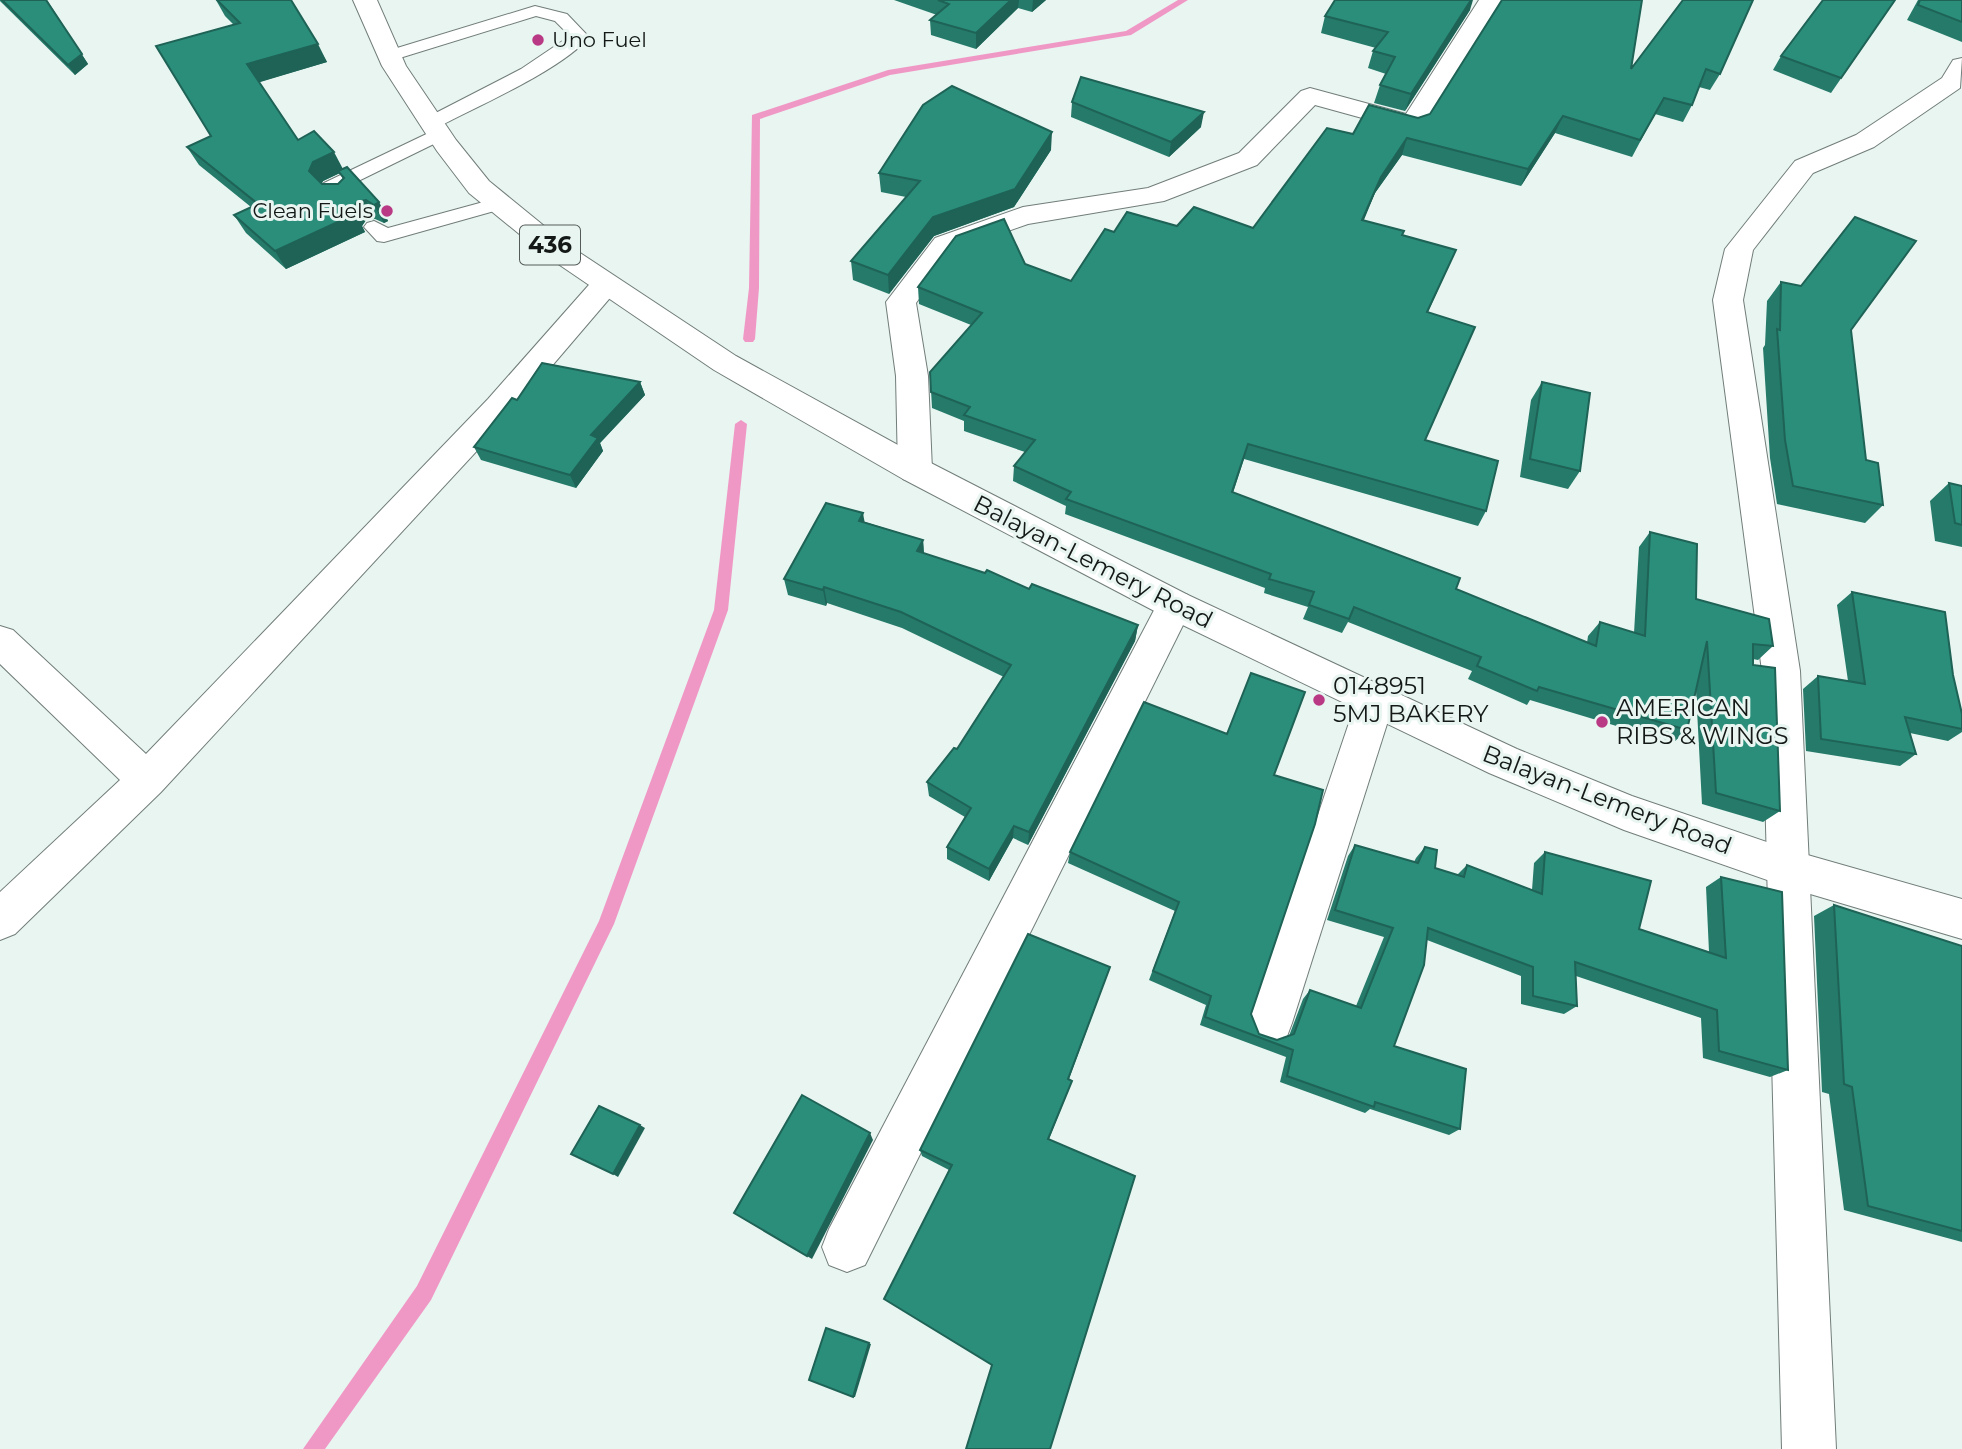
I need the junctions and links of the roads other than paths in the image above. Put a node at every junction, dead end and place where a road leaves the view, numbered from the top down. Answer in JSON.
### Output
{"nodes":[{"id":1,"x":365,"y":0,"type":"edge"},
{"id":2,"x":1491,"y":0,"type":"edge"},
{"id":3,"x":390,"y":56,"type":"junction"},
{"id":4,"x":1962,"y":65,"type":"edge"},
{"id":5,"x":435,"y":128,"type":"junction"},
{"id":6,"x":341,"y":196,"type":"edge"},
{"id":7,"x":498,"y":204,"type":"junction"},
{"id":8,"x":374,"y":227,"type":"edge"},
{"id":9,"x":605,"y":285,"type":"junction"},
{"id":10,"x":915,"y":470,"type":"junction"},
{"id":11,"x":1175,"y":605,"type":"junction"},
{"id":12,"x":0,"y":641,"type":"edge"},
{"id":13,"x":1375,"y":702,"type":"junction"},
{"id":14,"x":147,"y":780,"type":"junction"},
{"id":15,"x":1790,"y":869,"type":"junction"},
{"id":16,"x":1962,"y":919,"type":"edge"},
{"id":17,"x":0,"y":920,"type":"edge"},
{"id":18,"x":1270,"y":1023,"type":"dead end"},
{"id":19,"x":847,"y":1247,"type":"dead end"},
{"id":20,"x":1809,"y":1449,"type":"edge"}],
"edges":[{"from":1,"to":3,"type":"street","name":"Balayan-Lemery Road","number":"436"},
{"from":2,"to":10,"type":"street"},
{"from":3,"to":5,"type":"street","name":"Balayan-Lemery Road","number":"436"},
{"from":3,"to":5,"type":"lane"},
{"from":4,"to":15,"type":"street"},
{"from":5,"to":6,"type":"lane"},
{"from":5,"to":7,"type":"street","name":"Balayan-Lemery Road","number":"436"},
{"from":7,"to":8,"type":"lane"},
{"from":7,"to":9,"type":"street","name":"Balayan-Lemery Road","number":"436"},
{"from":9,"to":10,"type":"street","name":"Balayan-Lemery Road","number":"436"},
{"from":9,"to":14,"type":"street"},
{"from":10,"to":11,"type":"street","name":"Balayan-Lemery Road","number":"436"},
{"from":11,"to":13,"type":"street","name":"Balayan-Lemery Road","number":"436"},
{"from":11,"to":19,"type":"street"},
{"from":12,"to":14,"type":"street"},
{"from":13,"to":15,"type":"street","name":"Balayan-Lemery Road","number":"436"},
{"from":13,"to":18,"type":"street"},
{"from":14,"to":17,"type":"street"},
{"from":15,"to":16,"type":"street","name":"Balayan-Lemery Road","number":"436"},
{"from":15,"to":20,"type":"street"}]}
